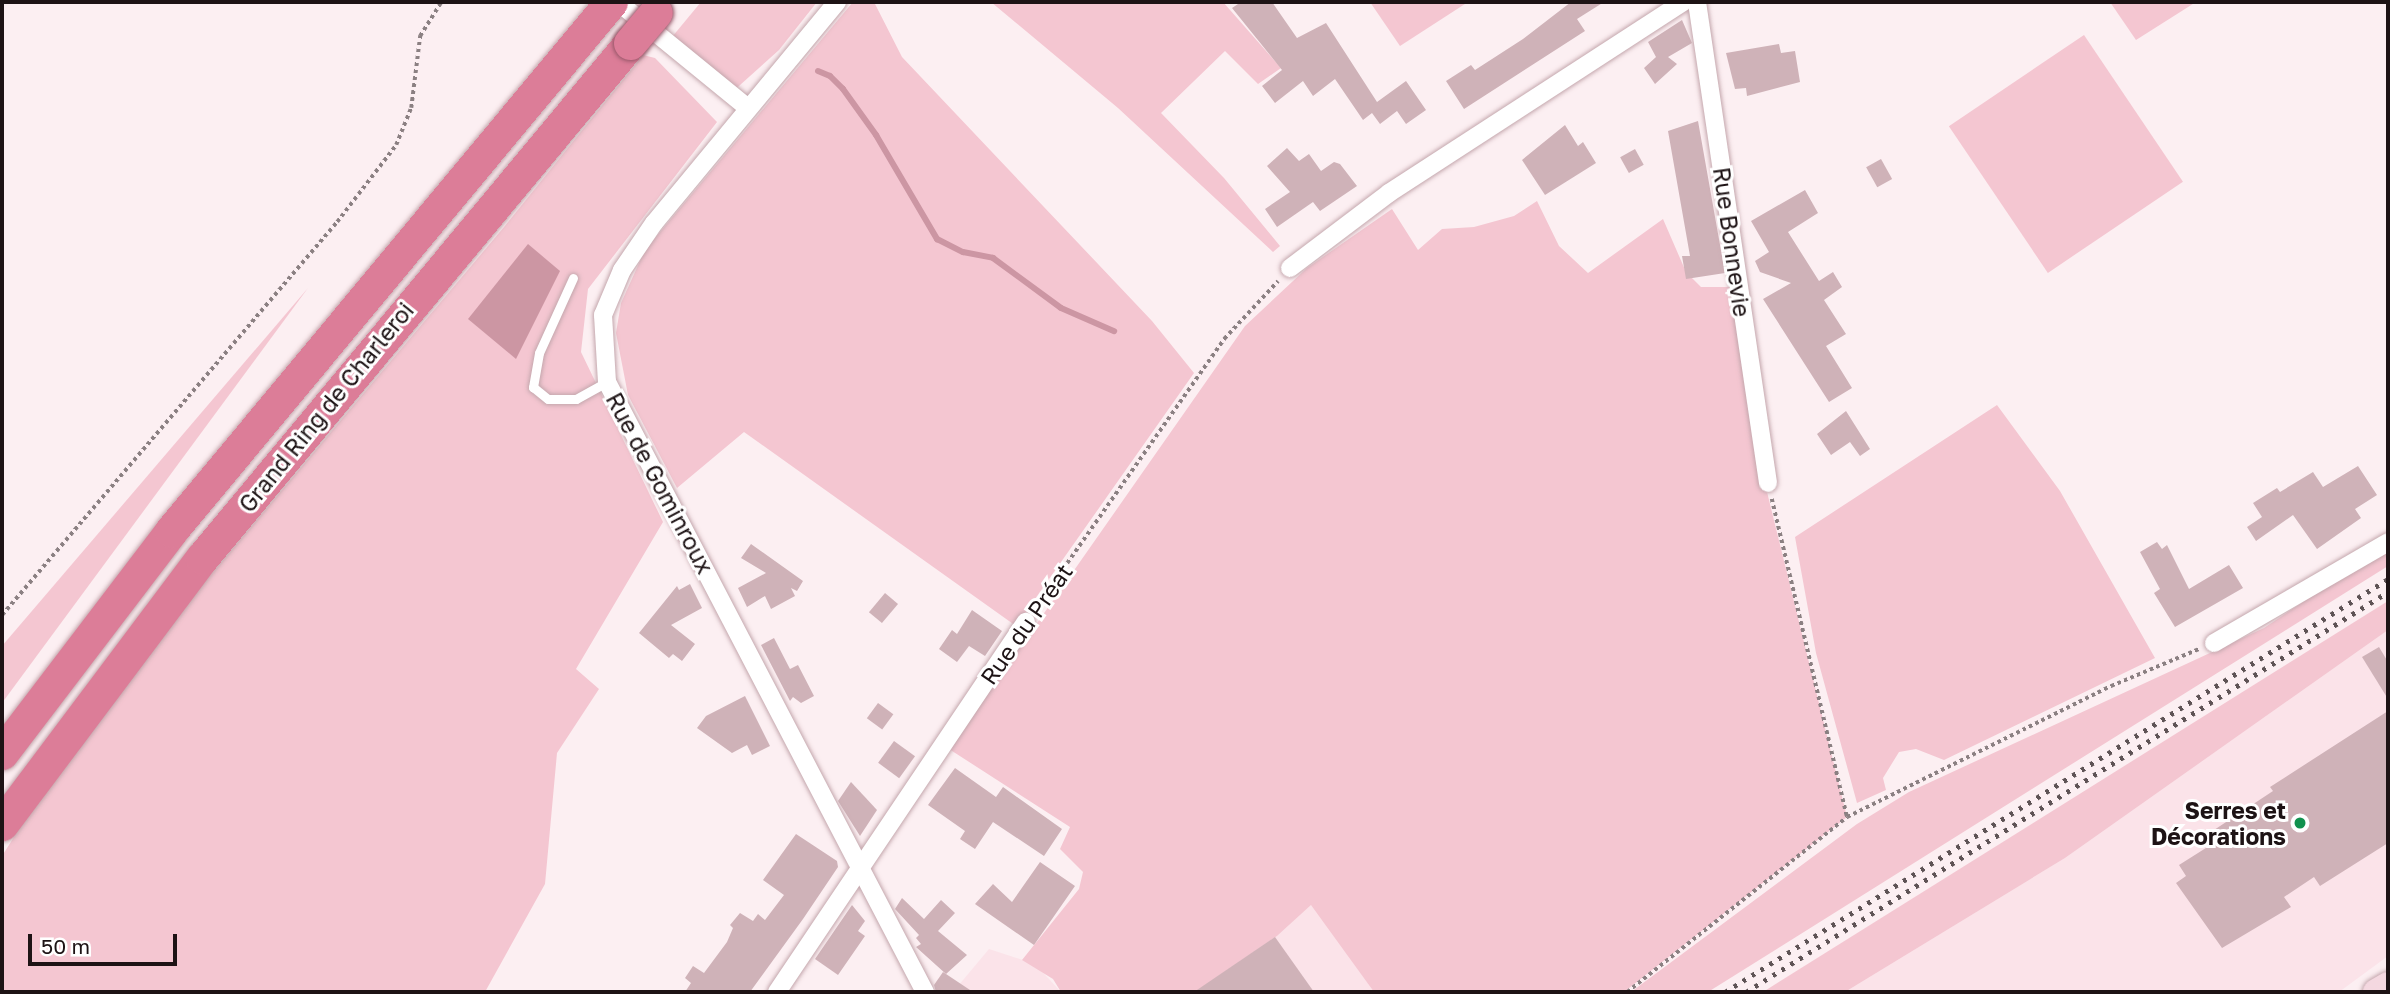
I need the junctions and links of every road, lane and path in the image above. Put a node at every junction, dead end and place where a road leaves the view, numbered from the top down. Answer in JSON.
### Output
{"nodes":[{"id":1,"x":441,"y":2,"type":"edge"},
{"id":2,"x":837,"y":2,"type":"edge"},
{"id":3,"x":1683,"y":2,"type":"edge"},
{"id":4,"x":1697,"y":2,"type":"edge"},
{"id":5,"x":609,"y":7,"type":"edge"},
{"id":6,"x":660,"y":7,"type":"edge"},
{"id":7,"x":748,"y":108,"type":"junction"},
{"id":8,"x":1290,"y":268,"type":"joint"},
{"id":9,"x":573,"y":278,"type":"dead end"},
{"id":10,"x":607,"y":382,"type":"junction"},
{"id":11,"x":1768,"y":483,"type":"joint"},
{"id":12,"x":2388,"y":542,"type":"edge"},
{"id":13,"x":2,"y":615,"type":"edge"},
{"id":14,"x":1026,"y":622,"type":"joint"},
{"id":15,"x":2214,"y":643,"type":"joint"},
{"id":16,"x":2,"y":754,"type":"edge"},
{"id":17,"x":1847,"y":817,"type":"junction"},
{"id":18,"x":2,"y":824,"type":"edge"},
{"id":19,"x":863,"y":866,"type":"junction"},
{"id":20,"x":2388,"y":985,"type":"edge"},
{"id":21,"x":777,"y":992,"type":"edge"},
{"id":22,"x":925,"y":992,"type":"edge"},
{"id":23,"x":1627,"y":992,"type":"edge"},
{"id":24,"x":2376,"y":992,"type":"edge"}],
"edges":[{"from":1,"to":13,"type":"path"},
{"from":2,"to":7,"type":"street","name":"Rue de Gominroux"},
{"from":3,"to":8,"type":"street"},
{"from":4,"to":11,"type":"street","name":"Rue Bonnevie"},
{"from":5,"to":7,"type":"street"},
{"from":5,"to":16,"type":"highway","name":"Grand Ring de Charleroi"},
{"from":6,"to":18,"type":"highway","name":"Grand Ring de Charleroi","bridge":true},
{"from":7,"to":10,"type":"street","name":"Rue de Gominroux"},
{"from":8,"to":14,"type":"path","name":"Rue du Préat"},
{"from":9,"to":10,"type":"lane"},
{"from":10,"to":19,"type":"street","name":"Rue de Gominroux"},
{"from":11,"to":17,"type":"path"},
{"from":12,"to":15,"type":"street"},
{"from":14,"to":19,"type":"street","name":"Rue du Préat"},
{"from":15,"to":17,"type":"path"},
{"from":17,"to":23,"type":"path"},
{"from":19,"to":21,"type":"street","name":"Rue du Préat"},
{"from":19,"to":22,"type":"street","name":"Rue de Gominroux"},
{"from":20,"to":24,"type":"street"}]}
